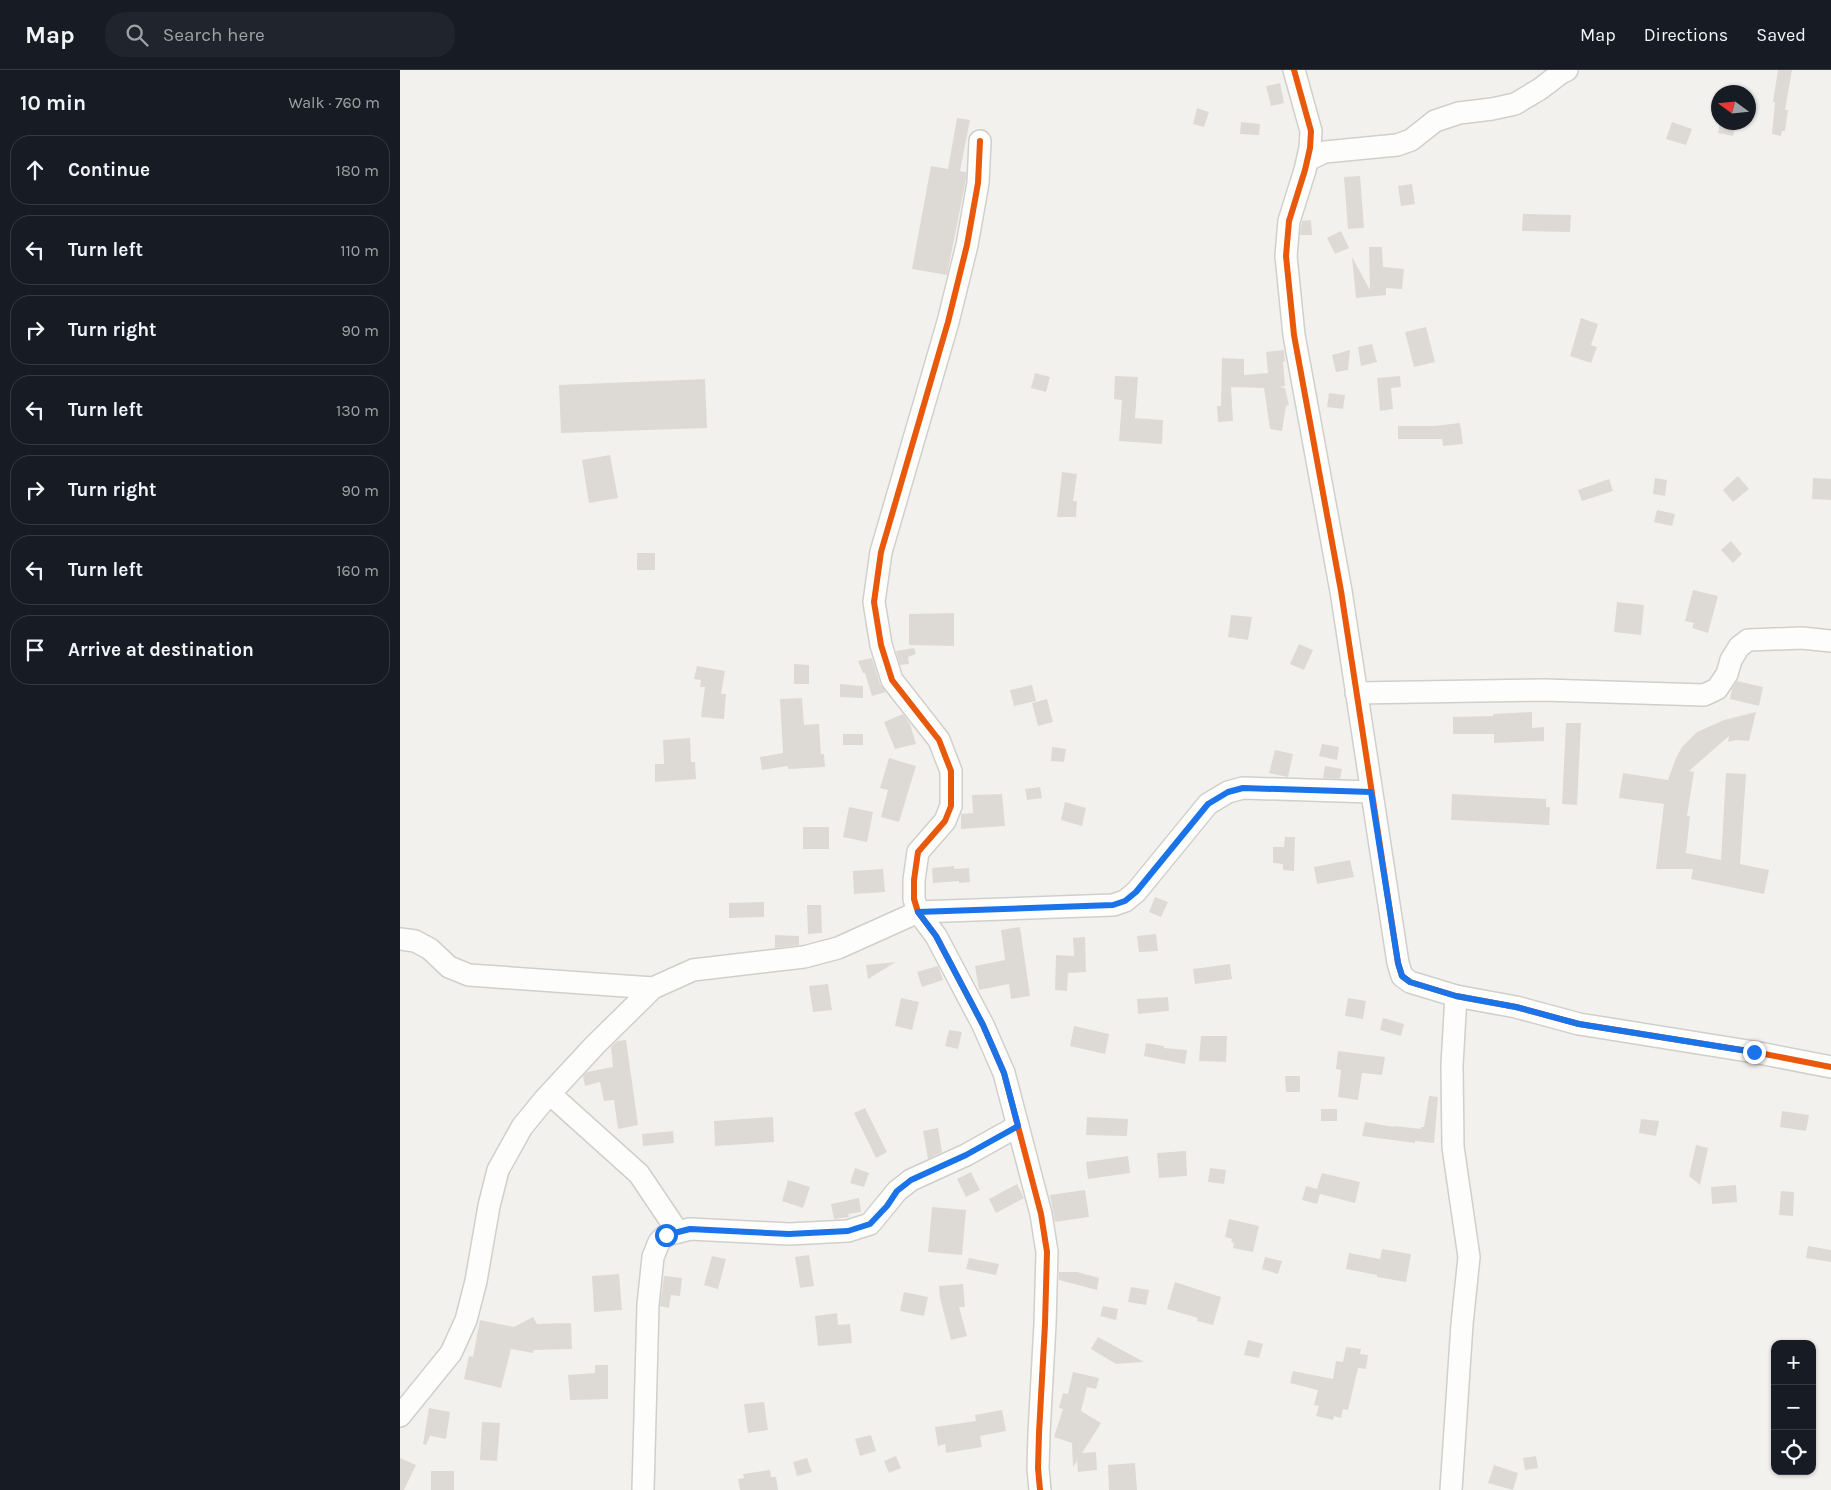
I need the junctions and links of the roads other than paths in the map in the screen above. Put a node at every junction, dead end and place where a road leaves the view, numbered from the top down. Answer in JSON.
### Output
{"nodes":[{"id":1,"x":1294,"y":70,"type":"edge"},
{"id":2,"x":1567,"y":70,"type":"edge"},
{"id":3,"x":980,"y":141,"type":"dead end"},
{"id":4,"x":1308,"y":160,"type":"junction"},
{"id":5,"x":1831,"y":641,"type":"edge"},
{"id":6,"x":1356,"y":693,"type":"junction"},
{"id":7,"x":1371,"y":792,"type":"junction"},
{"id":8,"x":918,"y":912,"type":"junction"},
{"id":9,"x":400,"y":939,"type":"edge"},
{"id":10,"x":653,"y":988,"type":"junction"},
{"id":11,"x":1456,"y":996,"type":"junction"},
{"id":12,"x":1831,"y":1067,"type":"edge"},
{"id":13,"x":550,"y":1094,"type":"junction"},
{"id":14,"x":1018,"y":1126,"type":"junction"},
{"id":15,"x":678,"y":1232,"type":"junction"},
{"id":16,"x":400,"y":1416,"type":"edge"},
{"id":17,"x":644,"y":1490,"type":"edge"},
{"id":18,"x":1040,"y":1490,"type":"edge"},
{"id":19,"x":1452,"y":1490,"type":"edge"}],
"edges":[{"from":1,"to":4,"type":"street"},
{"from":2,"to":4,"type":"street"},
{"from":3,"to":8,"type":"street"},
{"from":4,"to":6,"type":"street"},
{"from":5,"to":6,"type":"street"},
{"from":6,"to":7,"type":"street"},
{"from":7,"to":8,"type":"street"},
{"from":7,"to":11,"type":"street"},
{"from":8,"to":10,"type":"street"},
{"from":8,"to":14,"type":"street"},
{"from":9,"to":10,"type":"street"},
{"from":10,"to":13,"type":"street"},
{"from":11,"to":12,"type":"street"},
{"from":11,"to":19,"type":"street"},
{"from":13,"to":15,"type":"street"},
{"from":13,"to":16,"type":"street"},
{"from":14,"to":15,"type":"street"},
{"from":14,"to":18,"type":"street"},
{"from":15,"to":17,"type":"street"}]}
